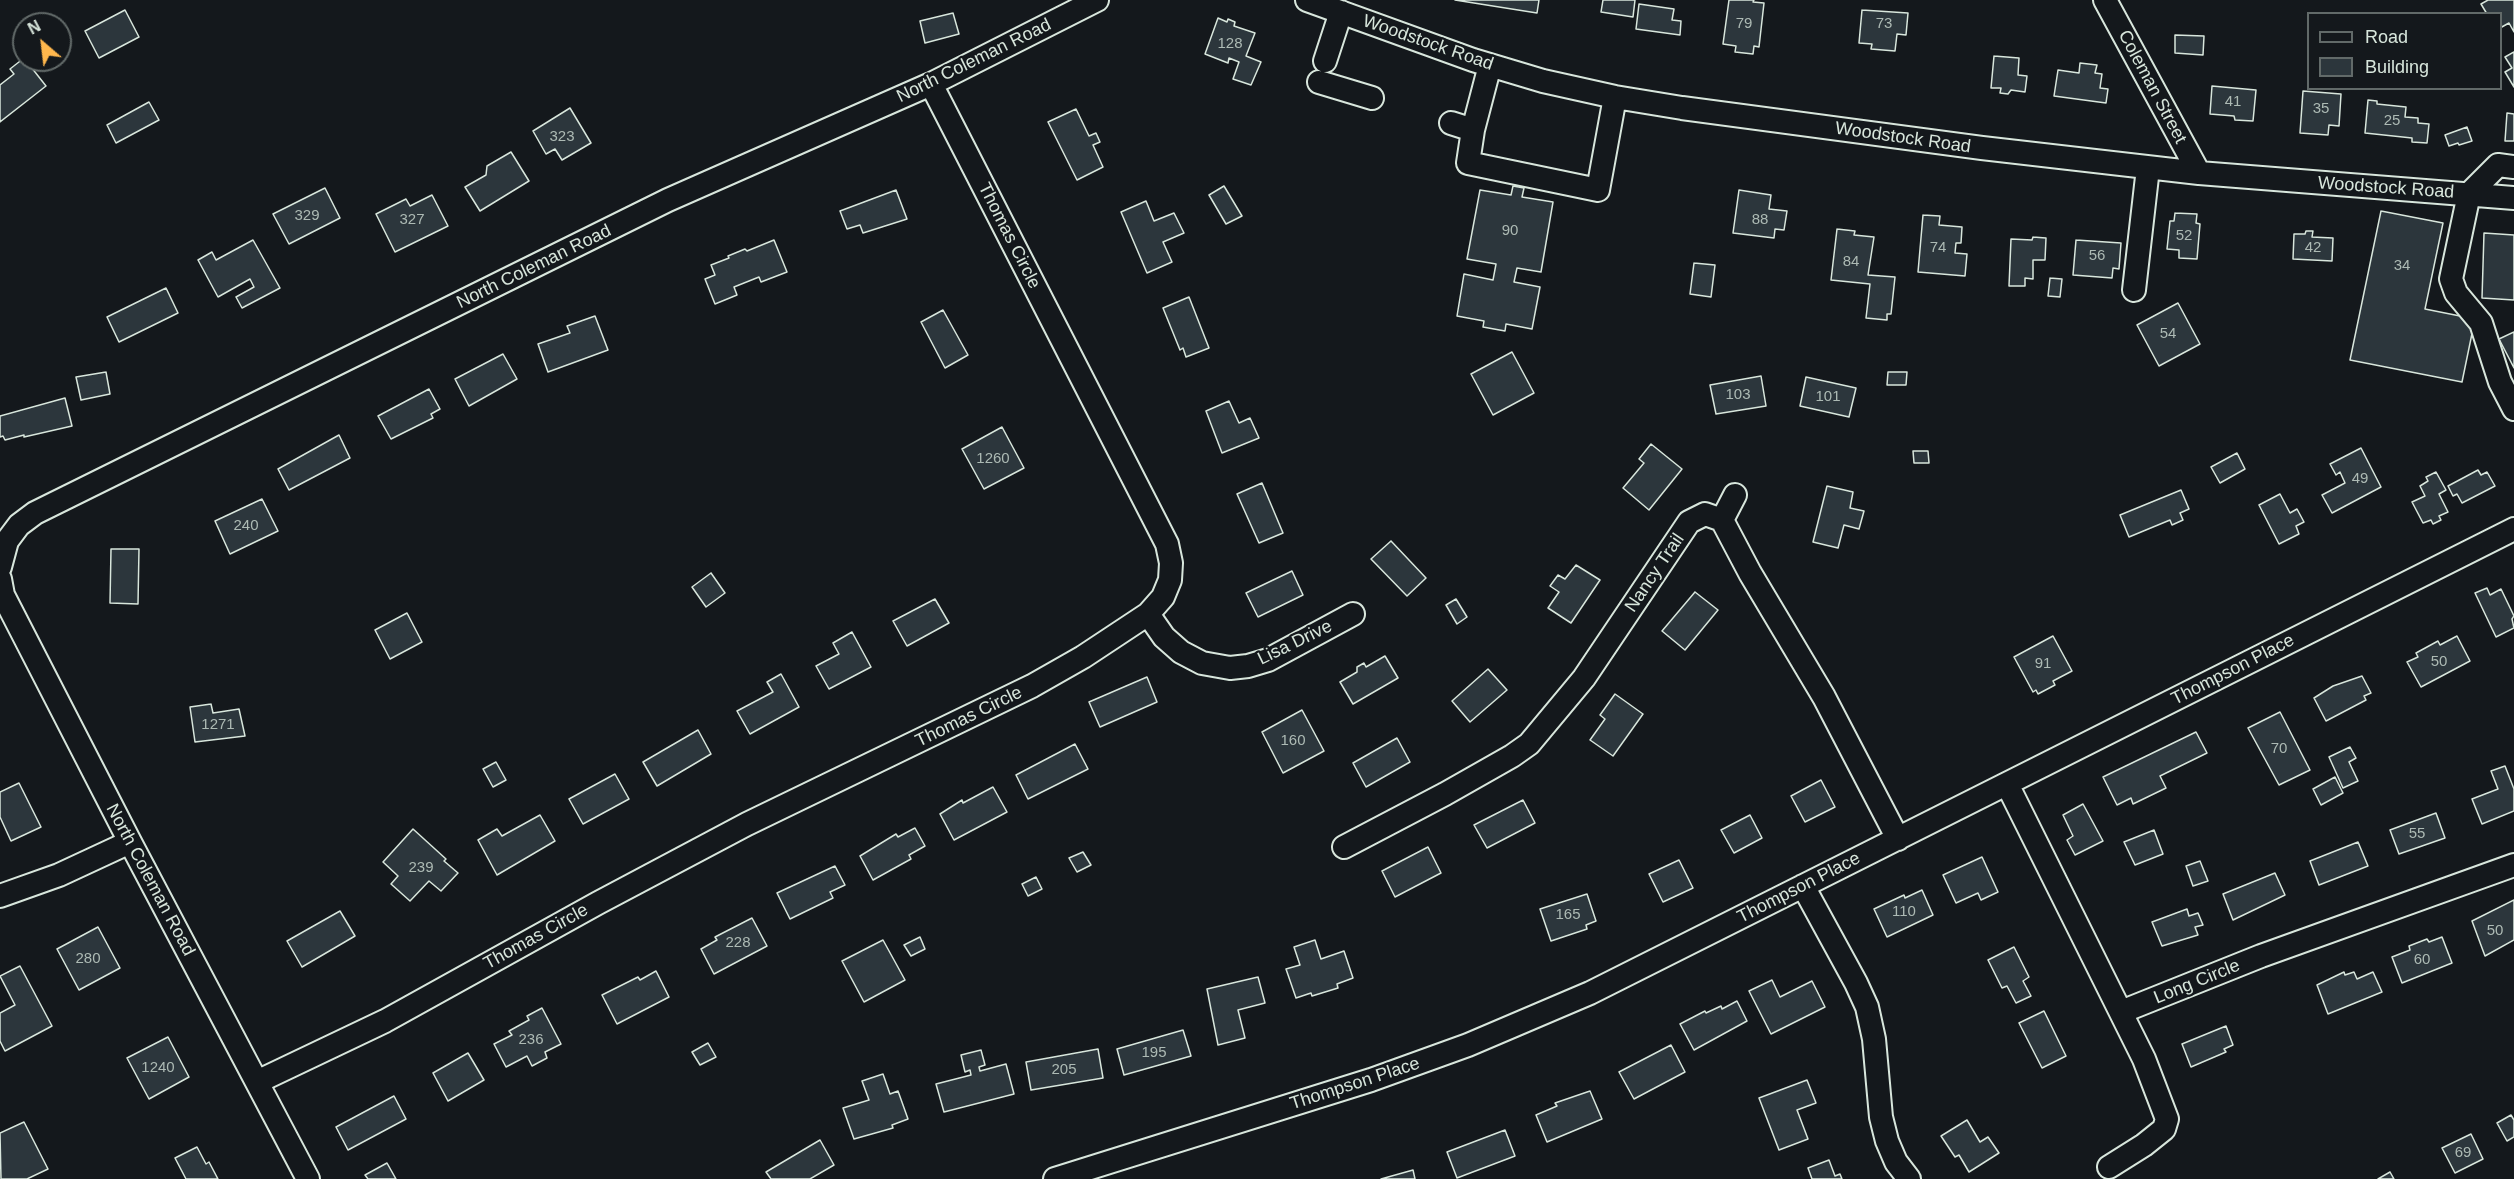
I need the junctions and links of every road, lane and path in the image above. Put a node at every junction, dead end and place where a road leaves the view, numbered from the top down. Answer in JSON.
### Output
{"nodes":[{"id":1,"x":1098,"y":0,"type":"edge"},
{"id":2,"x":1307,"y":0,"type":"edge"},
{"id":3,"x":2105,"y":0,"type":"edge"},
{"id":4,"x":1341,"y":12,"type":"junction"},
{"id":5,"x":1490,"y":64,"type":"junction"},
{"id":6,"x":931,"y":84,"type":"junction"},
{"id":7,"x":1614,"y":97,"type":"junction"},
{"id":8,"x":1372,"y":98,"type":"dead end"},
{"id":9,"x":1451,"y":123,"type":"dead end"},
{"id":10,"x":1473,"y":130,"type":"junction"},
{"id":11,"x":2514,"y":167,"type":"edge"},
{"id":12,"x":2148,"y":168,"type":"junction"},
{"id":13,"x":2199,"y":173,"type":"junction"},
{"id":14,"x":2469,"y":194,"type":"junction"},
{"id":15,"x":2514,"y":198,"type":"edge"},
{"id":16,"x":2134,"y":290,"type":"dead end"},
{"id":17,"x":2514,"y":409,"type":"edge"},
{"id":18,"x":1735,"y":495,"type":"dead end"},
{"id":19,"x":1722,"y":520,"type":"junction"},
{"id":20,"x":2514,"y":529,"type":"edge"},
{"id":21,"x":0,"y":558,"type":"edge"},
{"id":22,"x":0,"y":567,"type":"edge"},
{"id":23,"x":0,"y":579,"type":"edge"},
{"id":24,"x":1148,"y":614,"type":"junction"},
{"id":25,"x":1353,"y":614,"type":"dead end"},
{"id":26,"x":2007,"y":784,"type":"junction"},
{"id":27,"x":1898,"y":839,"type":"junction"},
{"id":28,"x":130,"y":842,"type":"junction"},
{"id":29,"x":1344,"y":847,"type":"dead end"},
{"id":30,"x":2514,"y":866,"type":"edge"},
{"id":31,"x":1803,"y":886,"type":"junction"},
{"id":32,"x":0,"y":896,"type":"edge"},
{"id":33,"x":2121,"y":1012,"type":"junction"},
{"id":34,"x":257,"y":1082,"type":"junction"},
{"id":35,"x":2109,"y":1167,"type":"dead end"},
{"id":36,"x":308,"y":1179,"type":"edge"},
{"id":37,"x":1055,"y":1179,"type":"edge"},
{"id":38,"x":1909,"y":1179,"type":"edge"}],
"edges":[{"from":1,"to":6,"type":"street","name":"North Coleman Road"},
{"from":2,"to":4,"type":"street","name":"Woodstock Road"},
{"from":3,"to":13,"type":"street","name":"Coleman Street"},
{"from":4,"to":5,"type":"street","name":"Woodstock Road"},
{"from":4,"to":8,"type":"street"},
{"from":5,"to":7,"type":"street","name":"Woodstock Road"},
{"from":5,"to":10,"type":"street"},
{"from":6,"to":21,"type":"street","name":"North Coleman Road"},
{"from":6,"to":24,"type":"street","name":"Thomas Circle"},
{"from":7,"to":10,"type":"street"},
{"from":7,"to":12,"type":"street","name":"Woodstock Road"},
{"from":9,"to":10,"type":"street"},
{"from":11,"to":14,"type":"street"},
{"from":12,"to":13,"type":"street","name":"Woodstock Road"},
{"from":12,"to":16,"type":"street"},
{"from":13,"to":14,"type":"street","name":"Woodstock Road"},
{"from":14,"to":15,"type":"street","name":"Woodstock Road"},
{"from":14,"to":17,"type":"street"},
{"from":18,"to":19,"type":"street"},
{"from":19,"to":27,"type":"street"},
{"from":19,"to":29,"type":"street","name":"Nancy Trail"},
{"from":20,"to":26,"type":"street","name":"Thompson Place"},
{"from":21,"to":22,"type":"street","name":"North Coleman Road"},
{"from":23,"to":28,"type":"street","name":"North Coleman Road"},
{"from":24,"to":25,"type":"street","name":"Lisa Drive"},
{"from":24,"to":34,"type":"street","name":"Thomas Circle"},
{"from":26,"to":27,"type":"street","name":"Thompson Place"},
{"from":26,"to":33,"type":"street"},
{"from":27,"to":31,"type":"street","name":"Thompson Place"},
{"from":28,"to":32,"type":"street"},
{"from":28,"to":34,"type":"street","name":"North Coleman Road"},
{"from":30,"to":33,"type":"street","name":"Long Circle"},
{"from":31,"to":37,"type":"street","name":"Thompson Place"},
{"from":31,"to":38,"type":"street"},
{"from":33,"to":35,"type":"street"},
{"from":34,"to":36,"type":"street","name":"North Coleman Road"}]}
